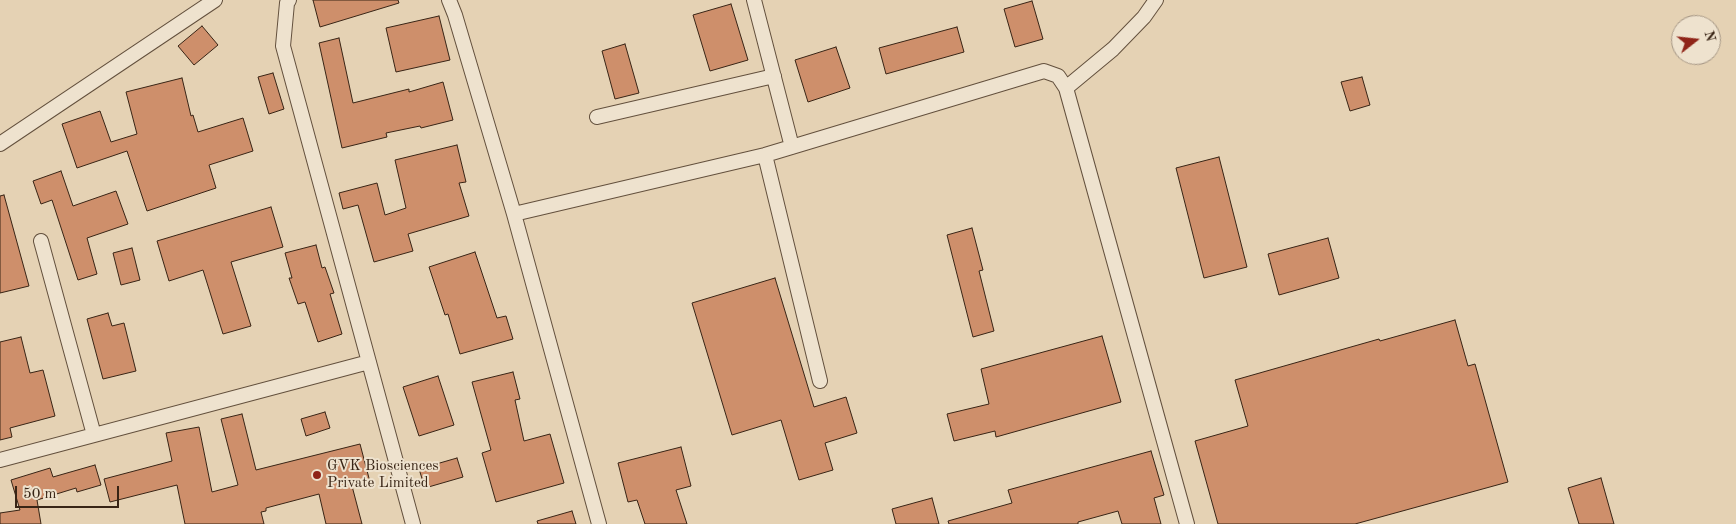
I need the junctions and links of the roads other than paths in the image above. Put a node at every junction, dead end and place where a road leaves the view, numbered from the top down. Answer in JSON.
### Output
{"nodes":[{"id":1,"x":215,"y":0,"type":"edge"},
{"id":2,"x":289,"y":0,"type":"edge"},
{"id":3,"x":449,"y":0,"type":"edge"},
{"id":4,"x":754,"y":0,"type":"edge"},
{"id":5,"x":1156,"y":0,"type":"edge"},
{"id":6,"x":774,"y":76,"type":"junction"},
{"id":7,"x":1066,"y":88,"type":"junction"},
{"id":8,"x":597,"y":117,"type":"dead end"},
{"id":9,"x":0,"y":144,"type":"edge"},
{"id":10,"x":792,"y":147,"type":"junction"},
{"id":11,"x":765,"y":155,"type":"junction"},
{"id":12,"x":514,"y":214,"type":"junction"},
{"id":13,"x":41,"y":241,"type":"dead end"},
{"id":14,"x":369,"y":362,"type":"junction"},
{"id":15,"x":820,"y":381,"type":"dead end"},
{"id":16,"x":94,"y":435,"type":"junction"},
{"id":17,"x":0,"y":460,"type":"edge"},
{"id":18,"x":413,"y":524,"type":"edge"},
{"id":19,"x":599,"y":524,"type":"edge"},
{"id":20,"x":1187,"y":524,"type":"edge"}],
"edges":[{"from":1,"to":9,"type":"street"},
{"from":2,"to":14,"type":"street"},
{"from":3,"to":12,"type":"street"},
{"from":4,"to":6,"type":"street"},
{"from":5,"to":7,"type":"street"},
{"from":6,"to":8,"type":"street"},
{"from":6,"to":10,"type":"street"},
{"from":7,"to":10,"type":"street"},
{"from":7,"to":20,"type":"street"},
{"from":10,"to":11,"type":"street"},
{"from":11,"to":12,"type":"street"},
{"from":11,"to":15,"type":"street"},
{"from":12,"to":19,"type":"street"},
{"from":13,"to":16,"type":"street"},
{"from":14,"to":16,"type":"street"},
{"from":14,"to":18,"type":"street"},
{"from":16,"to":17,"type":"street"}]}
